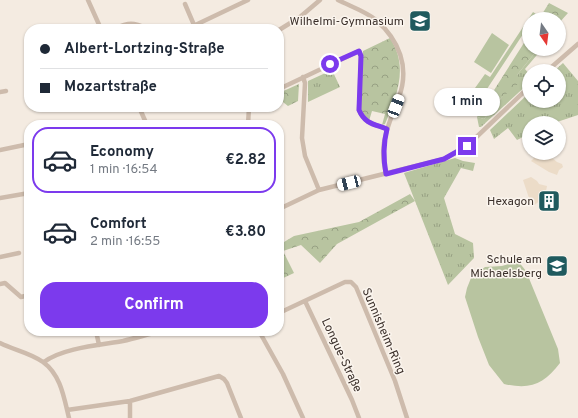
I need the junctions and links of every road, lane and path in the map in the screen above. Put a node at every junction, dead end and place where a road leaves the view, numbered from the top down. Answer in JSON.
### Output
{"nodes":[{"id":1,"x":88,"y":0,"type":"edge"},
{"id":2,"x":247,"y":0,"type":"edge"},
{"id":3,"x":320,"y":0,"type":"edge"},
{"id":4,"x":338,"y":0,"type":"edge"},
{"id":5,"x":185,"y":4,"type":"dead end"},
{"id":6,"x":100,"y":24,"type":"edge"},
{"id":7,"x":126,"y":24,"type":"edge"},
{"id":8,"x":137,"y":24,"type":"edge"},
{"id":9,"x":194,"y":24,"type":"edge"},
{"id":10,"x":196,"y":24,"type":"edge"},
{"id":11,"x":284,"y":27,"type":"edge"},
{"id":12,"x":578,"y":44,"type":"edge"},
{"id":13,"x":554,"y":64,"type":"edge"},
{"id":14,"x":302,"y":77,"type":"junction"},
{"id":15,"x":284,"y":86,"type":"edge"},
{"id":16,"x":6,"y":91,"type":"dead end"},
{"id":17,"x":0,"y":92,"type":"edge"},
{"id":18,"x":522,"y":94,"type":"edge"},
{"id":19,"x":387,"y":129,"type":"junction"},
{"id":20,"x":24,"y":145,"type":"edge"},
{"id":21,"x":0,"y":150,"type":"edge"},
{"id":22,"x":386,"y":174,"type":"junction"},
{"id":23,"x":319,"y":190,"type":"junction"},
{"id":24,"x":24,"y":194,"type":"edge"},
{"id":25,"x":0,"y":198,"type":"edge"},
{"id":26,"x":284,"y":207,"type":"edge"},
{"id":27,"x":19,"y":253,"type":"dead end"},
{"id":28,"x":0,"y":257,"type":"edge"},
{"id":29,"x":0,"y":284,"type":"edge"},
{"id":30,"x":24,"y":296,"type":"edge"},
{"id":31,"x":305,"y":301,"type":"junction"},
{"id":32,"x":284,"y":311,"type":"edge"},
{"id":33,"x":97,"y":336,"type":"edge"},
{"id":34,"x":140,"y":336,"type":"edge"},
{"id":35,"x":262,"y":336,"type":"edge"},
{"id":36,"x":0,"y":343,"type":"edge"},
{"id":37,"x":99,"y":345,"type":"junction"},
{"id":38,"x":44,"y":362,"type":"junction"},
{"id":39,"x":130,"y":401,"type":"junction"},
{"id":40,"x":67,"y":410,"type":"junction"},
{"id":41,"x":69,"y":418,"type":"edge"},
{"id":42,"x":130,"y":418,"type":"edge"},
{"id":43,"x":241,"y":418,"type":"edge"},
{"id":44,"x":303,"y":418,"type":"edge"},
{"id":45,"x":359,"y":418,"type":"edge"},
{"id":46,"x":407,"y":418,"type":"edge"}],
"edges":[{"from":1,"to":6,"type":"street"},
{"from":2,"to":10,"type":"street"},
{"from":3,"to":11,"type":"street"},
{"from":4,"to":19,"type":"street"},
{"from":5,"to":9,"type":"street"},
{"from":7,"to":8,"type":"street"},
{"from":12,"to":13,"type":"street"},
{"from":14,"to":15,"type":"street"},
{"from":14,"to":19,"type":"street"},
{"from":14,"to":23,"type":"street"},
{"from":16,"to":17,"type":"street"},
{"from":18,"to":22,"type":"street"},
{"from":19,"to":22,"type":"street"},
{"from":20,"to":21,"type":"street"},
{"from":22,"to":23,"type":"street"},
{"from":23,"to":26,"type":"street"},
{"from":24,"to":25,"type":"street"},
{"from":27,"to":28,"type":"street"},
{"from":29,"to":30,"type":"street"},
{"from":31,"to":32,"type":"street","name":"Sunnisheim-Ring"},
{"from":31,"to":45,"type":"street","name":"Longue-Straße"},
{"from":31,"to":46,"type":"street","name":"Sunnisheim-Ring"},
{"from":33,"to":37,"type":"street"},
{"from":34,"to":37,"type":"street"},
{"from":35,"to":44,"type":"street"},
{"from":36,"to":38,"type":"street"},
{"from":37,"to":38,"type":"street"},
{"from":38,"to":40,"type":"street"},
{"from":39,"to":40,"type":"street"},
{"from":39,"to":42,"type":"street"},
{"from":39,"to":43,"type":"street"},
{"from":40,"to":41,"type":"street"}]}
